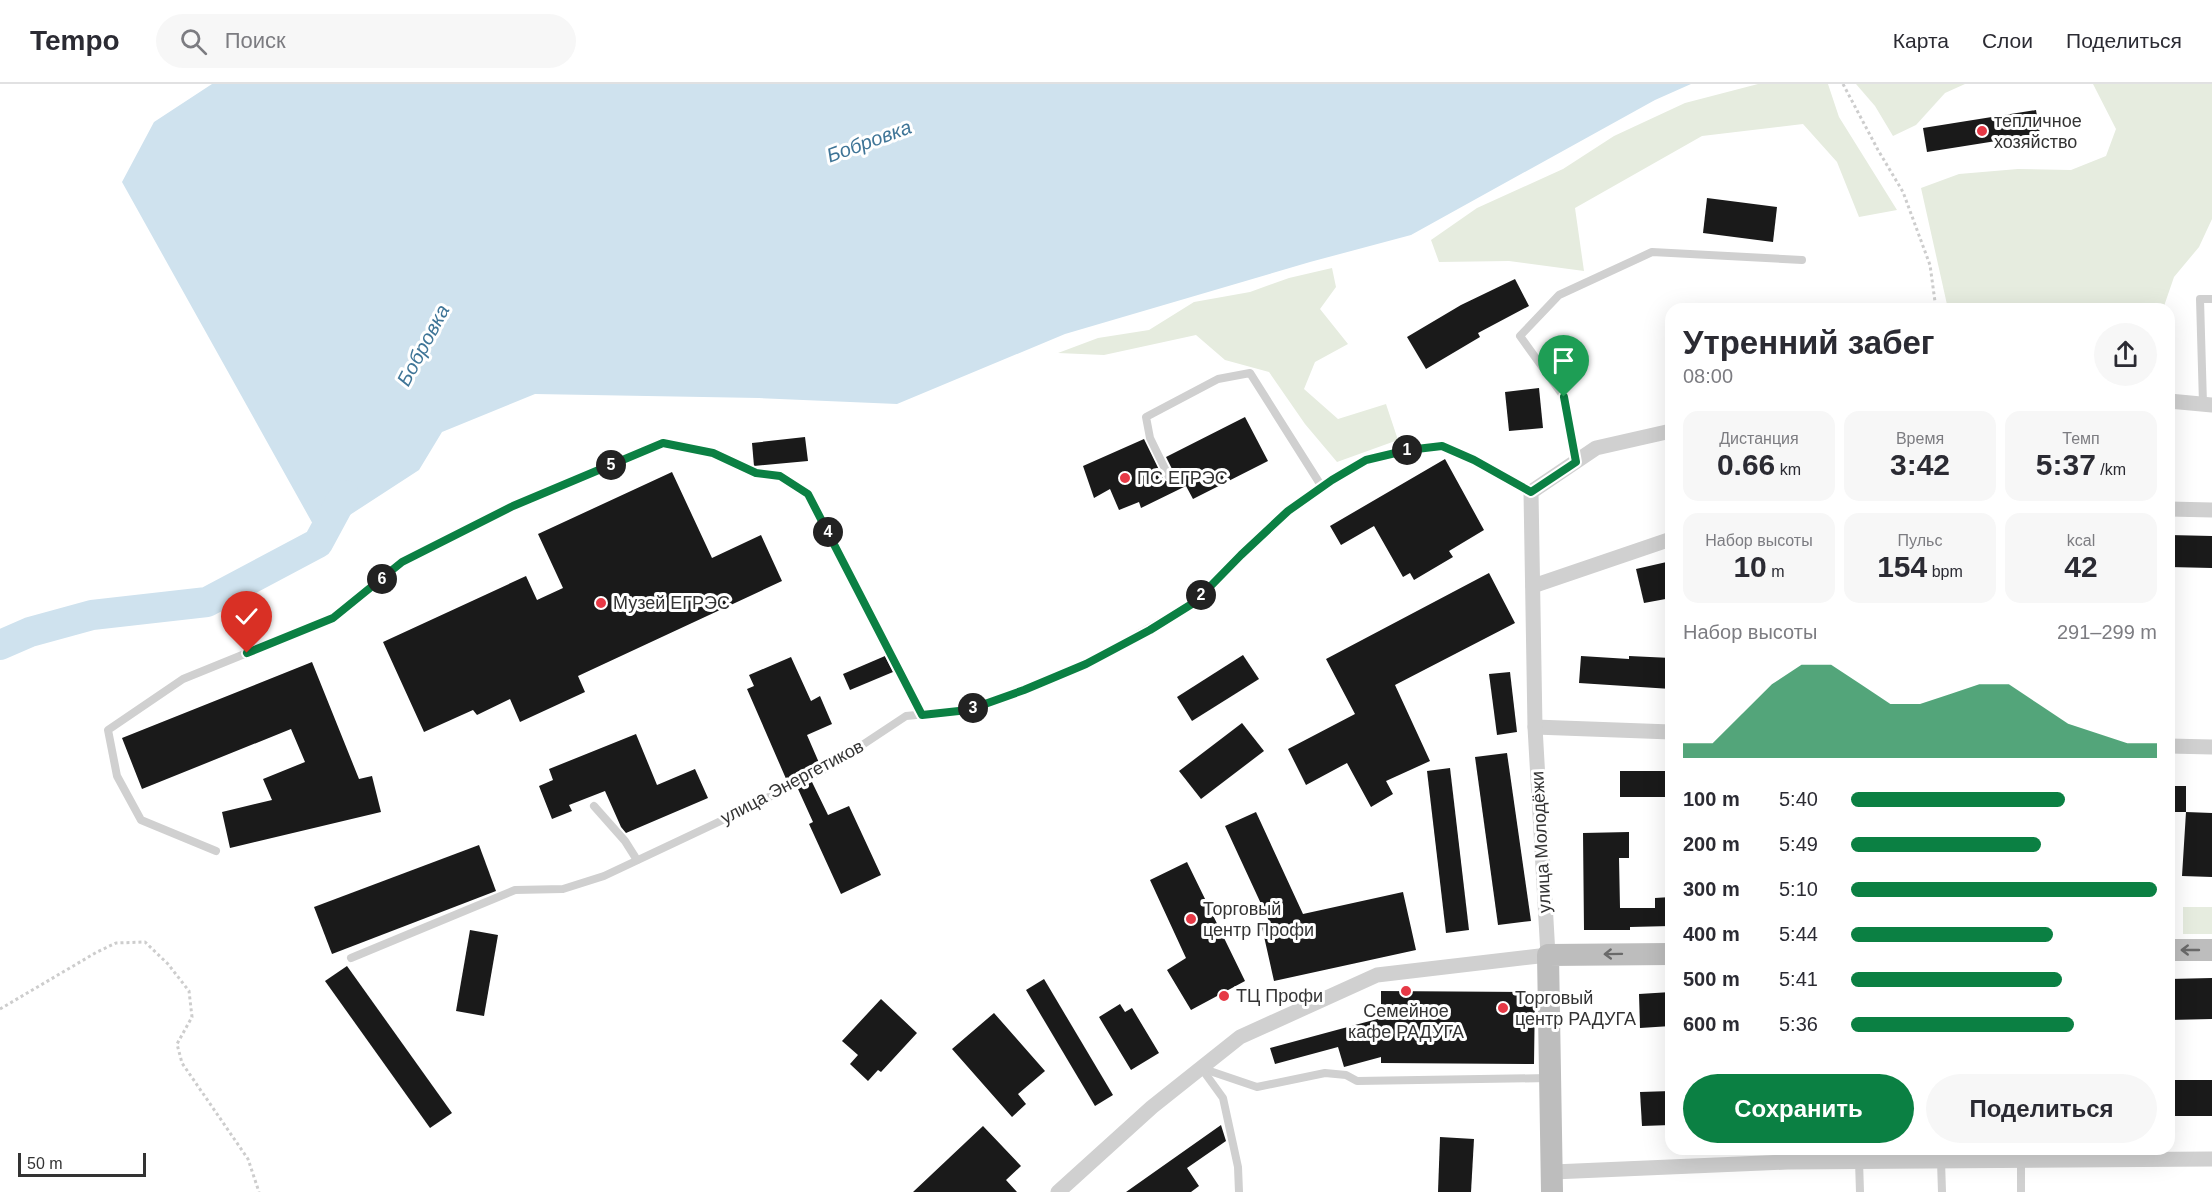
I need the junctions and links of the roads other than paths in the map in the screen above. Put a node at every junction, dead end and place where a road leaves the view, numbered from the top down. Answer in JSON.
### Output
{"nodes":[{"id":1,"x":1802,"y":260,"type":"dead end"},
{"id":2,"x":2212,"y":298,"type":"edge"},
{"id":3,"x":2175,"y":401,"type":"edge"},
{"id":4,"x":2207,"y":404,"type":"edge"},
{"id":5,"x":1665,"y":432,"type":"edge"},
{"id":6,"x":1576,"y":462,"type":"junction"},
{"id":7,"x":1169,"y":477,"type":"dead end"},
{"id":8,"x":1322,"y":487,"type":"junction"},
{"id":9,"x":1531,"y":492,"type":"junction"},
{"id":10,"x":2175,"y":509,"type":"edge"},
{"id":11,"x":2212,"y":510,"type":"edge"},
{"id":12,"x":1665,"y":541,"type":"edge"},
{"id":13,"x":1533,"y":586,"type":"junction"},
{"id":14,"x":922,"y":715,"type":"junction"},
{"id":15,"x":1535,"y":727,"type":"junction"},
{"id":16,"x":1665,"y":732,"type":"edge"},
{"id":17,"x":2175,"y":746,"type":"edge"},
{"id":18,"x":2212,"y":747,"type":"edge"},
{"id":19,"x":594,"y":806,"type":"dead end"},
{"id":20,"x":216,"y":851,"type":"dead end"},
{"id":21,"x":637,"y":860,"type":"junction"},
{"id":22,"x":2175,"y":950,"type":"edge"},
{"id":23,"x":2212,"y":950,"type":"edge"},
{"id":24,"x":1665,"y":954,"type":"edge"},
{"id":25,"x":1548,"y":955,"type":"junction"},
{"id":26,"x":351,"y":958,"type":"dead end"},
{"id":27,"x":1201,"y":1067,"type":"junction"},
{"id":28,"x":1550,"y":1078,"type":"junction"},
{"id":29,"x":2212,"y":1159,"type":"edge"},
{"id":30,"x":2021,"y":1160,"type":"junction"},
{"id":31,"x":1859,"y":1161,"type":"junction"},
{"id":32,"x":1941,"y":1161,"type":"junction"},
{"id":33,"x":1552,"y":1182,"type":"edge"},
{"id":34,"x":1058,"y":1192,"type":"edge"},
{"id":35,"x":1239,"y":1192,"type":"edge"},
{"id":36,"x":1861,"y":1192,"type":"edge"},
{"id":37,"x":1942,"y":1192,"type":"edge"},
{"id":38,"x":2021,"y":1192,"type":"edge"}],
"edges":[{"from":1,"to":6,"type":"lane"},
{"from":2,"to":4,"type":"lane"},
{"from":3,"to":4,"type":"street"},
{"from":5,"to":6,"type":"street"},
{"from":6,"to":9,"type":"street"},
{"from":7,"to":8,"type":"lane"},
{"from":8,"to":9,"type":"lane","name":"улица Энергетиков"},
{"from":8,"to":14,"type":"lane","name":"улица Энергетиков"},
{"from":9,"to":13,"type":"street","name":"улица Молодёжи"},
{"from":10,"to":11,"type":"street"},
{"from":12,"to":13,"type":"street"},
{"from":13,"to":15,"type":"street","name":"улица Молодёжи"},
{"from":14,"to":20,"type":"lane"},
{"from":14,"to":21,"type":"lane","name":"улица Энергетиков"},
{"from":15,"to":16,"type":"street"},
{"from":15,"to":25,"type":"street","name":"улица Молодёжи"},
{"from":17,"to":18,"type":"street"},
{"from":19,"to":21,"type":"lane"},
{"from":21,"to":26,"type":"lane","name":"улица Энергетиков"},
{"from":23,"to":22,"type":"street","one_way":true},
{"from":24,"to":25,"type":"street","one_way":true},
{"from":25,"to":27,"type":"street"},
{"from":25,"to":28,"type":"street","name":"улица Молодёжи"},
{"from":27,"to":28,"type":"lane"},
{"from":27,"to":34,"type":"street"},
{"from":27,"to":35,"type":"lane"},
{"from":28,"to":33,"type":"street","name":"улица Молодёжи"},
{"from":29,"to":30,"type":"street"},
{"from":30,"to":32,"type":"street"},
{"from":30,"to":38,"type":"lane"},
{"from":31,"to":32,"type":"street"},
{"from":31,"to":33,"type":"street"},
{"from":31,"to":36,"type":"lane"},
{"from":32,"to":37,"type":"lane"}]}
